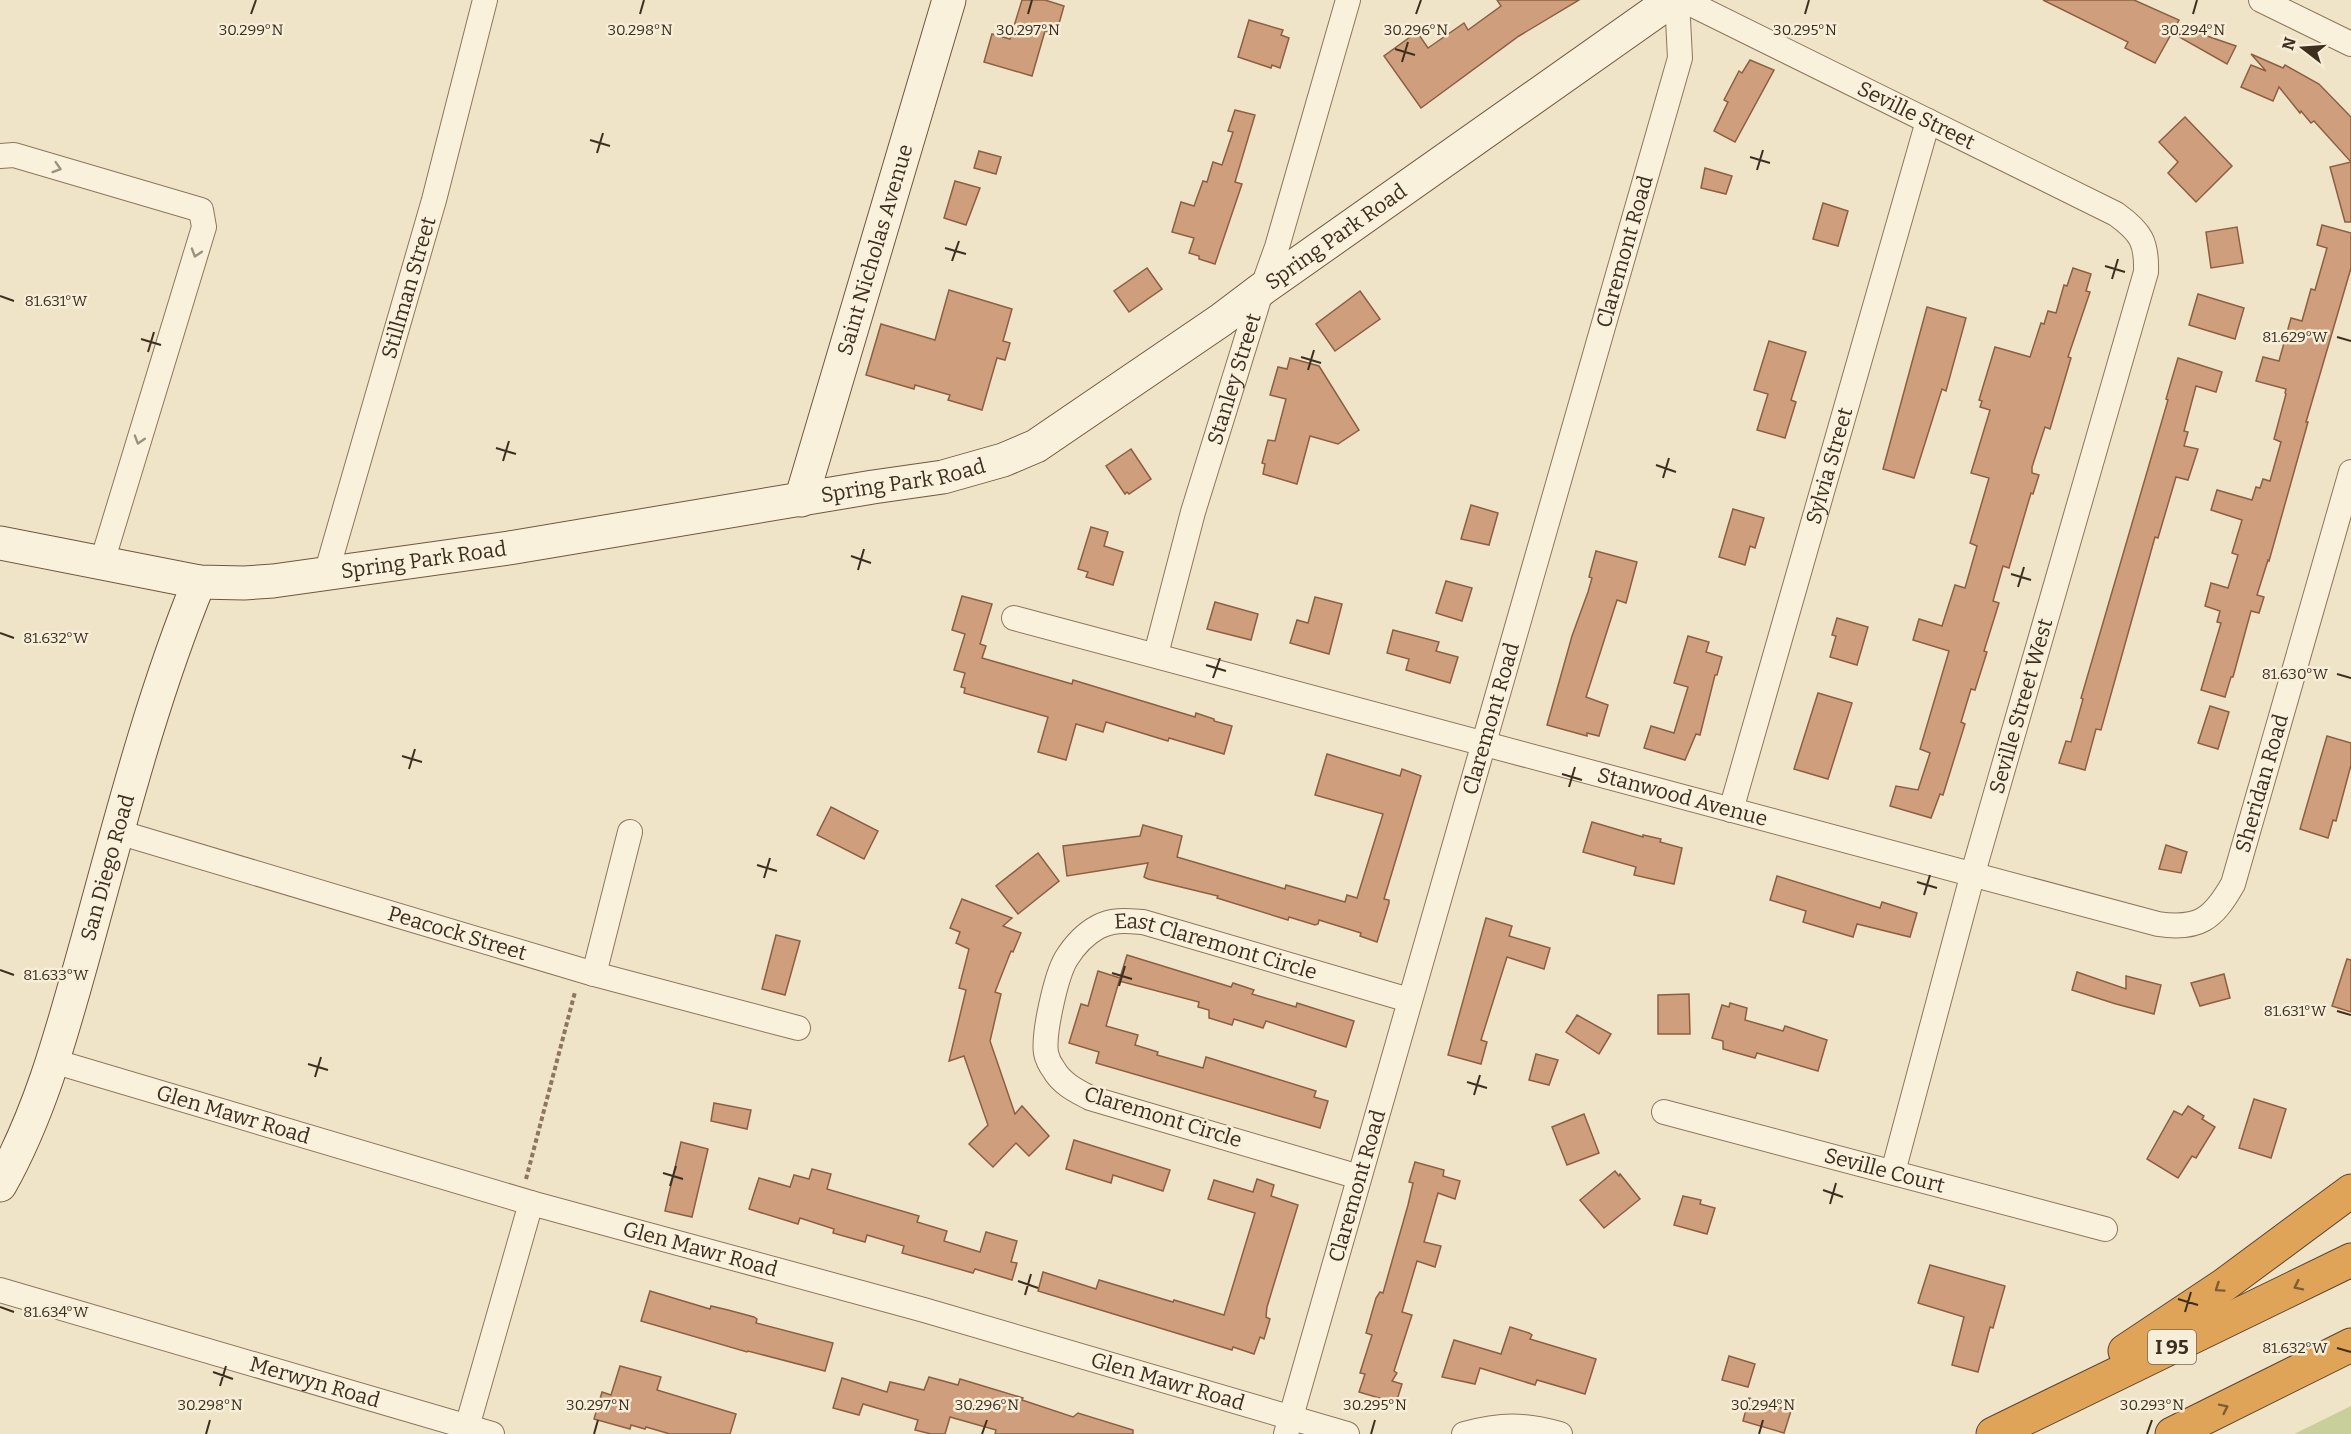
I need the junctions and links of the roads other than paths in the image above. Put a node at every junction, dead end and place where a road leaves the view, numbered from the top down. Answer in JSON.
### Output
{"nodes":[{"id":1,"x":485,"y":0,"type":"edge"},
{"id":2,"x":949,"y":0,"type":"edge"},
{"id":3,"x":1348,"y":0,"type":"edge"},
{"id":4,"x":1672,"y":0,"type":"edge"},
{"id":5,"x":1677,"y":0,"type":"edge"},
{"id":6,"x":1683,"y":0,"type":"edge"},
{"id":7,"x":2261,"y":0,"type":"edge"},
{"id":8,"x":2351,"y":44,"type":"edge"},
{"id":9,"x":1929,"y":121,"type":"junction"},
{"id":10,"x":0,"y":156,"type":"edge"},
{"id":11,"x":2143,"y":240,"type":"joint"},
{"id":12,"x":1262,"y":289,"type":"junction"},
{"id":13,"x":2351,"y":472,"type":"edge"},
{"id":14,"x":801,"y":500,"type":"junction"},
{"id":15,"x":0,"y":543,"type":"edge"},
{"id":16,"x":102,"y":562,"type":"junction"},
{"id":17,"x":326,"y":574,"type":"junction"},
{"id":18,"x":199,"y":582,"type":"junction"},
{"id":19,"x":1014,"y":618,"type":"dead end"},
{"id":20,"x":1156,"y":654,"type":"junction"},
{"id":21,"x":1483,"y":741,"type":"junction"},
{"id":22,"x":1731,"y":810,"type":"junction"},
{"id":23,"x":118,"y":832,"type":"junction"},
{"id":24,"x":630,"y":832,"type":"dead end"},
{"id":25,"x":1973,"y":873,"type":"junction"},
{"id":26,"x":2209,"y":916,"type":"joint"},
{"id":27,"x":588,"y":972,"type":"junction"},
{"id":28,"x":1056,"y":990,"type":"joint"},
{"id":29,"x":1409,"y":1000,"type":"junction"},
{"id":30,"x":798,"y":1028,"type":"dead end"},
{"id":31,"x":53,"y":1061,"type":"junction"},
{"id":32,"x":1664,"y":1112,"type":"dead end"},
{"id":33,"x":1893,"y":1172,"type":"junction"},
{"id":34,"x":1359,"y":1177,"type":"junction"},
{"id":35,"x":0,"y":1185,"type":"edge"},
{"id":36,"x":2351,"y":1191,"type":"edge"},
{"id":37,"x":526,"y":1202,"type":"junction"},
{"id":38,"x":2105,"y":1228,"type":"dead end"},
{"id":39,"x":2351,"y":1260,"type":"edge"},
{"id":40,"x":0,"y":1290,"type":"edge"},
{"id":41,"x":2351,"y":1345,"type":"edge"},
{"id":42,"x":2026,"y":1418,"type":"junction"},
{"id":43,"x":1289,"y":1426,"type":"edge"},
{"id":44,"x":466,"y":1430,"type":"edge"},
{"id":45,"x":492,"y":1434,"type":"edge"},
{"id":46,"x":1347,"y":1434,"type":"edge"},
{"id":47,"x":1464,"y":1434,"type":"edge"},
{"id":48,"x":1560,"y":1434,"type":"edge"},
{"id":49,"x":1993,"y":1434,"type":"edge"},
{"id":50,"x":2172,"y":1434,"type":"edge"}],
"edges":[{"from":1,"to":17,"type":"street","name":"Stillman Street"},
{"from":2,"to":14,"type":"main road","name":"Saint Nicholas Avenue"},
{"from":3,"to":12,"type":"street","name":"Stanley Street"},
{"from":4,"to":12,"type":"main road","name":"Spring Park Road"},
{"from":5,"to":21,"type":"street","name":"Claremont Road"},
{"from":6,"to":9,"type":"street","name":"Seville Street"},
{"from":7,"to":8,"type":"street"},
{"from":9,"to":11,"type":"street","name":"Seville Street"},
{"from":9,"to":22,"type":"street","name":"Sylvia Street"},
{"from":10,"to":16,"type":"street","one_way":true},
{"from":11,"to":25,"type":"street","name":"Seville Street West"},
{"from":12,"to":14,"type":"main road","name":"Spring Park Road"},
{"from":12,"to":20,"type":"street","name":"Stanley Street"},
{"from":13,"to":26,"type":"street","name":"Sheridan Road"},
{"from":14,"to":17,"type":"main road","name":"Spring Park Road"},
{"from":15,"to":16,"type":"main road","name":"Spring Park Road"},
{"from":16,"to":18,"type":"main road","name":"Spring Park Road"},
{"from":17,"to":18,"type":"main road","name":"Spring Park Road"},
{"from":18,"to":23,"type":"main road","name":"San Diego Road"},
{"from":19,"to":20,"type":"street","name":"Stanwood Avenue"},
{"from":20,"to":21,"type":"street","name":"Stanwood Avenue"},
{"from":21,"to":22,"type":"street","name":"Stanwood Avenue"},
{"from":21,"to":29,"type":"street","name":"Claremont Road"},
{"from":22,"to":25,"type":"street","name":"Stanwood Avenue"},
{"from":23,"to":27,"type":"street","name":"Peacock Street"},
{"from":23,"to":31,"type":"main road","name":"San Diego Road"},
{"from":24,"to":27,"type":"street"},
{"from":25,"to":26,"type":"street","name":"Stanwood Avenue"},
{"from":25,"to":33,"type":"street","name":"Seville Street West"},
{"from":27,"to":30,"type":"street","name":"Peacock Street"},
{"from":28,"to":29,"type":"street","name":"East Claremont Circle"},
{"from":28,"to":34,"type":"street","name":"Claremont Circle"},
{"from":29,"to":34,"type":"street","name":"Claremont Road"},
{"from":31,"to":35,"type":"main road","name":"San Diego Road"},
{"from":31,"to":37,"type":"street","name":"Glen Mawr Road"},
{"from":32,"to":33,"type":"street","name":"Seville Court"},
{"from":33,"to":38,"type":"street","name":"Seville Court"},
{"from":34,"to":43,"type":"street","name":"Claremont Road"},
{"from":36,"to":42,"type":"highway","one_way":true},
{"from":37,"to":43,"type":"street","name":"Glen Mawr Road"},
{"from":37,"to":44,"type":"street"},
{"from":39,"to":42,"type":"highway","number":"I 95","one_way":true},
{"from":40,"to":44,"type":"street","name":"Merwyn Road"},
{"from":50,"to":41,"type":"highway","one_way":true},
{"from":42,"to":49,"type":"highway","number":"I 95"},
{"from":43,"to":46,"type":"street","name":"Glen Mawr Road"},
{"from":44,"to":45,"type":"street","name":"Merwyn Road"},
{"from":47,"to":48,"type":"street"}]}
